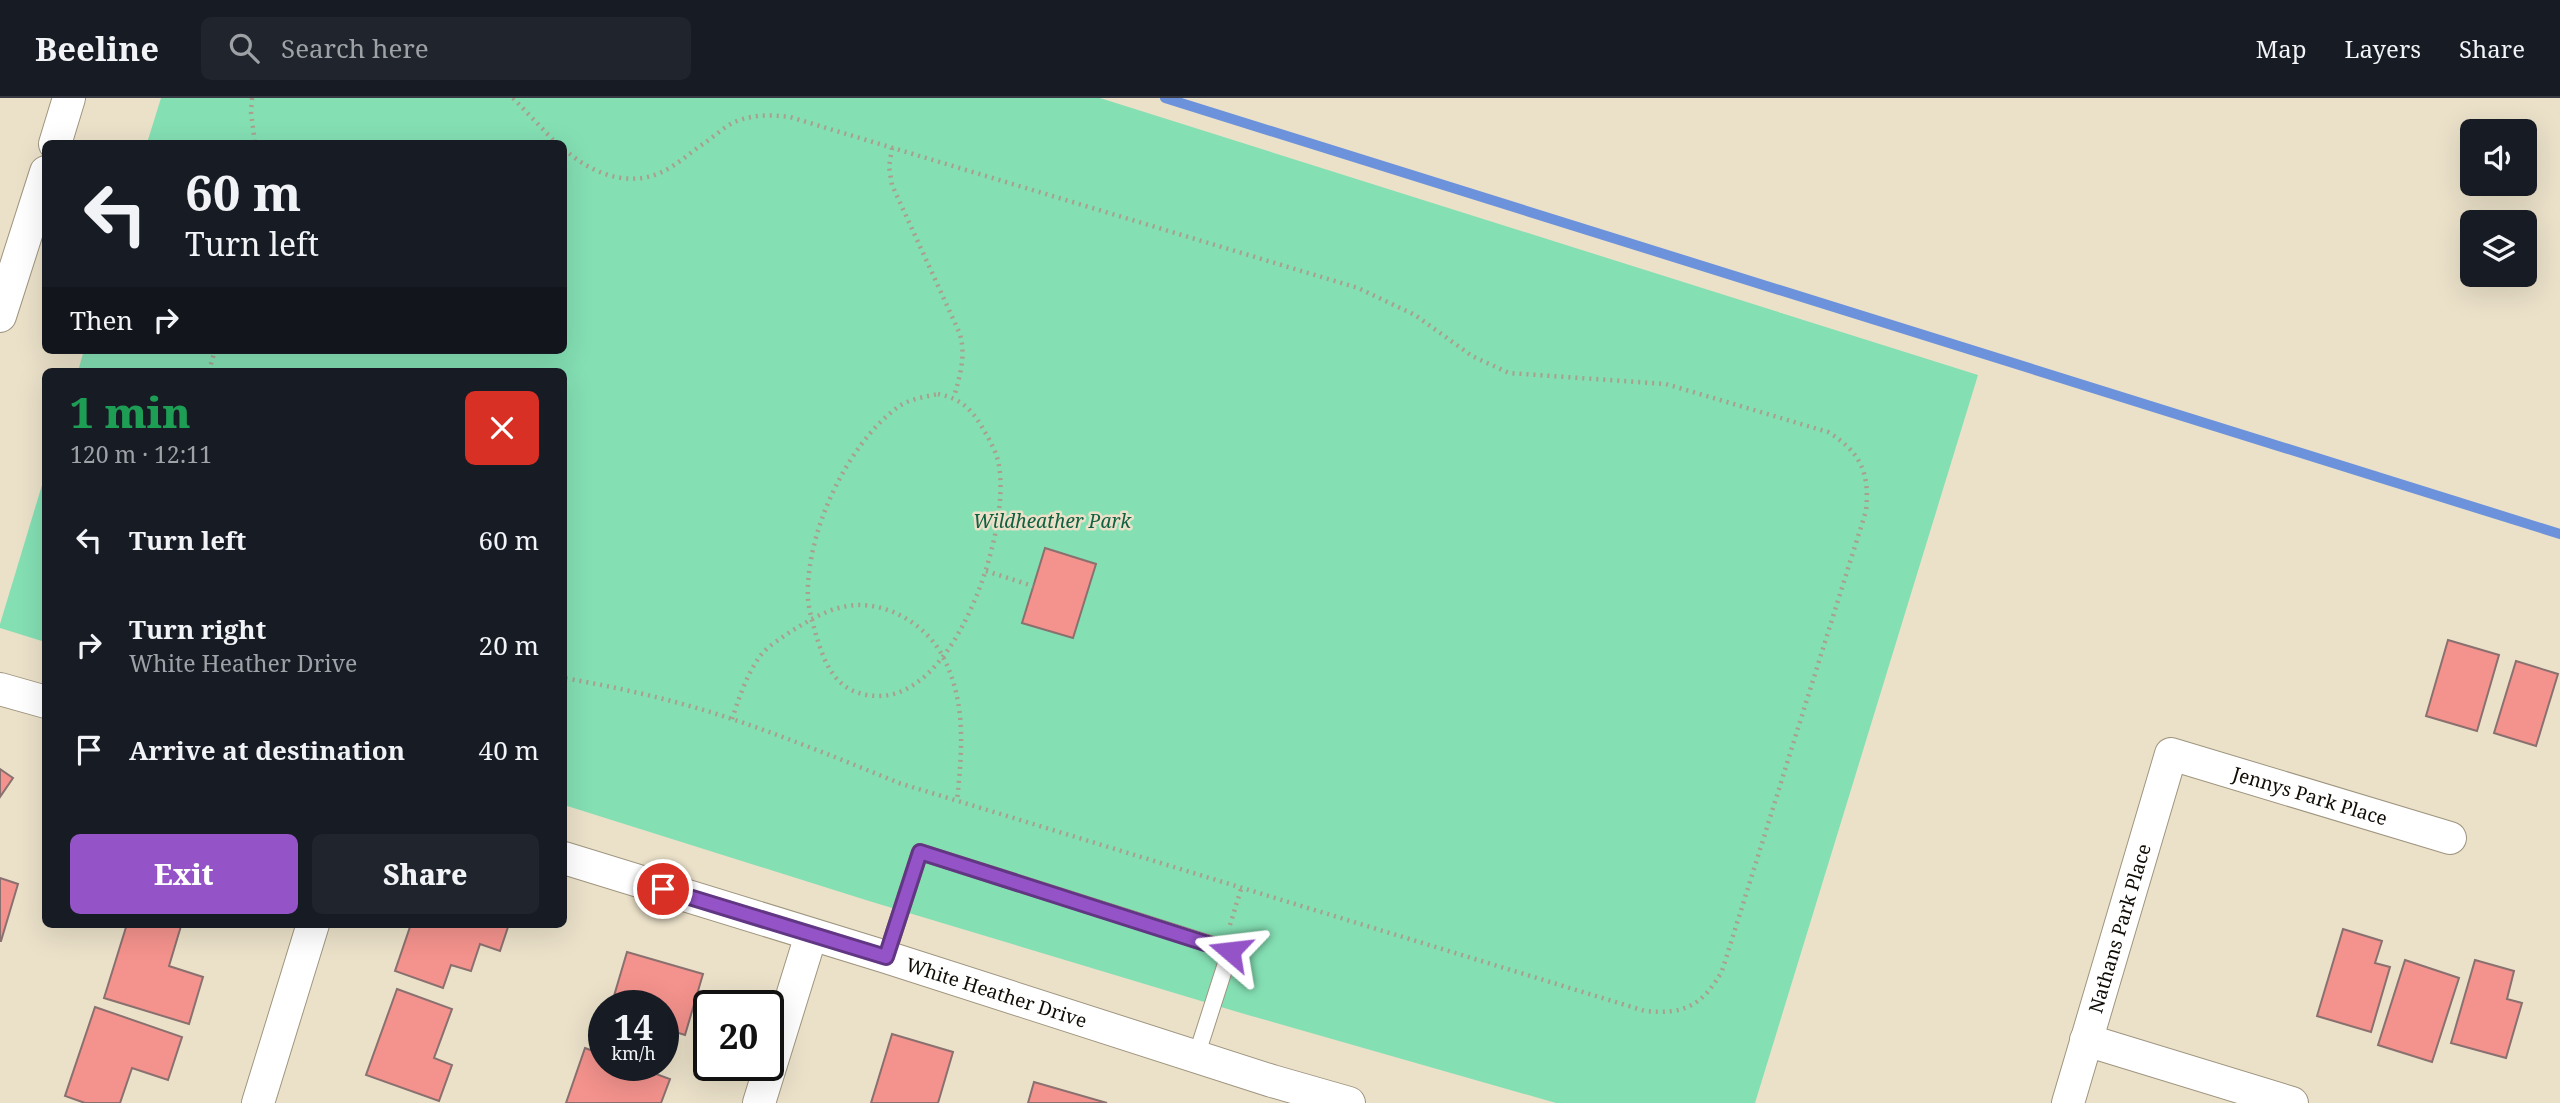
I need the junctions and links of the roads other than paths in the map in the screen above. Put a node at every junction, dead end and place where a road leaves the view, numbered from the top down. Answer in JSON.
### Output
{"nodes":[{"id":1,"x":69,"y":98,"type":"edge"},
{"id":2,"x":56,"y":140,"type":"edge"},
{"id":3,"x":42,"y":185,"type":"edge"},
{"id":4,"x":0,"y":316,"type":"edge"},
{"id":5,"x":0,"y":689,"type":"edge"},
{"id":6,"x":42,"y":701,"type":"edge"},
{"id":7,"x":2171,"y":754,"type":"joint"},
{"id":8,"x":2450,"y":838,"type":"dead end"},
{"id":9,"x":567,"y":859,"type":"edge"},
{"id":10,"x":312,"y":928,"type":"edge"},
{"id":11,"x":811,"y":935,"type":"junction"},
{"id":12,"x":886,"y":957,"type":"junction"},
{"id":13,"x":2086,"y":1040,"type":"junction"},
{"id":14,"x":1196,"y":1057,"type":"junction"},
{"id":15,"x":1268,"y":1092,"type":"edge"},
{"id":16,"x":258,"y":1103,"type":"edge"},
{"id":17,"x":759,"y":1103,"type":"edge"},
{"id":18,"x":1349,"y":1103,"type":"edge"},
{"id":19,"x":2068,"y":1103,"type":"edge"},
{"id":20,"x":2292,"y":1103,"type":"edge"}],
"edges":[{"from":1,"to":2,"type":"street"},
{"from":3,"to":4,"type":"street"},
{"from":5,"to":6,"type":"street"},
{"from":7,"to":8,"type":"street","name":"Jennys Park Place"},
{"from":7,"to":13,"type":"street","name":"Nathans Park Place"},
{"from":9,"to":11,"type":"street","name":"White Heather Drive"},
{"from":10,"to":16,"type":"street"},
{"from":11,"to":12,"type":"street","name":"White Heather Drive"},
{"from":11,"to":17,"type":"street"},
{"from":12,"to":14,"type":"street","name":"White Heather Drive"},
{"from":12,"to":14,"type":"lane"},
{"from":13,"to":19,"type":"street","name":"Nathans Park Place"},
{"from":13,"to":20,"type":"street"},
{"from":14,"to":15,"type":"street","name":"White Heather Drive"},
{"from":15,"to":18,"type":"street","name":"White Heather Drive"}]}
